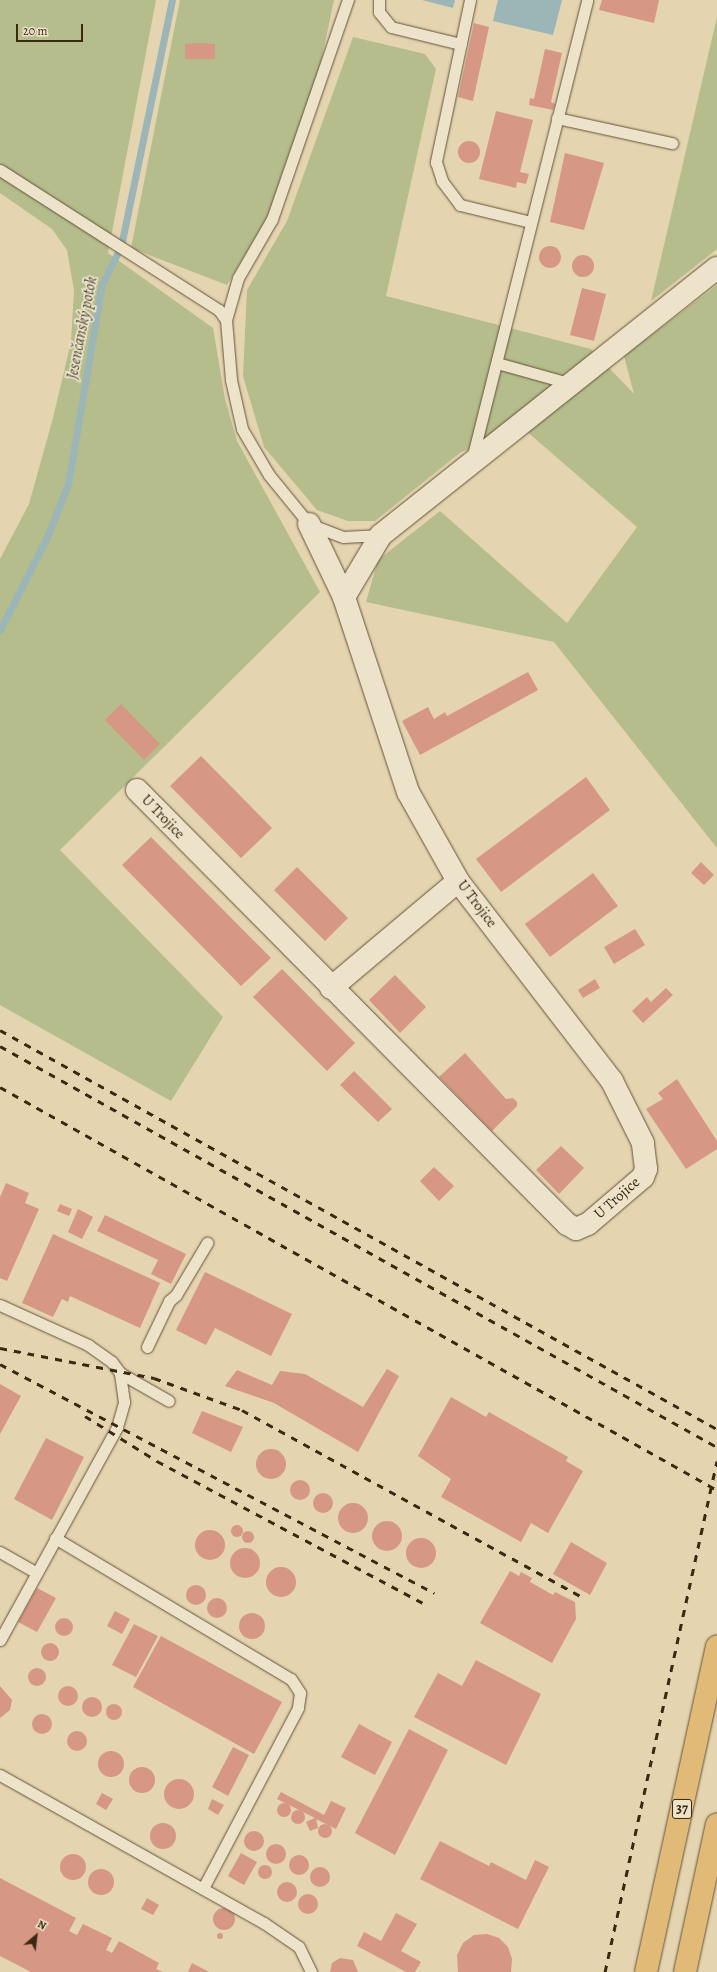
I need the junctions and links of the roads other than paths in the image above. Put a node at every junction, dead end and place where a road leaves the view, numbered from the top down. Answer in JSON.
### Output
{"nodes":[{"id":1,"x":348,"y":0,"type":"edge"},
{"id":2,"x":379,"y":0,"type":"edge"},
{"id":3,"x":470,"y":0,"type":"edge"},
{"id":4,"x":587,"y":0,"type":"edge"},
{"id":5,"x":461,"y":44,"type":"junction"},
{"id":6,"x":557,"y":118,"type":"junction"},
{"id":7,"x":672,"y":143,"type":"dead end"},
{"id":8,"x":0,"y":170,"type":"edge"},
{"id":9,"x":531,"y":222,"type":"junction"},
{"id":10,"x":717,"y":268,"type":"edge"},
{"id":11,"x":226,"y":320,"type":"junction"},
{"id":12,"x":497,"y":363,"type":"junction"},
{"id":13,"x":573,"y":384,"type":"junction"},
{"id":14,"x":470,"y":466,"type":"junction"},
{"id":15,"x":309,"y":524,"type":"junction"},
{"id":16,"x":381,"y":535,"type":"junction"},
{"id":17,"x":344,"y":597,"type":"junction"},
{"id":18,"x":137,"y":790,"type":"dead end"},
{"id":19,"x":458,"y":881,"type":"junction"},
{"id":20,"x":331,"y":988,"type":"junction"},
{"id":21,"x":207,"y":1243,"type":"dead end"},
{"id":22,"x":0,"y":1305,"type":"edge"},
{"id":23,"x":147,"y":1347,"type":"dead end"},
{"id":24,"x":120,"y":1373,"type":"junction"},
{"id":25,"x":169,"y":1401,"type":"dead end"},
{"id":26,"x":55,"y":1538,"type":"junction"},
{"id":27,"x":0,"y":1552,"type":"edge"},
{"id":28,"x":35,"y":1572,"type":"junction"},
{"id":29,"x":0,"y":1640,"type":"edge"},
{"id":30,"x":717,"y":1647,"type":"edge"},
{"id":31,"x":0,"y":1775,"type":"edge"},
{"id":32,"x":717,"y":1824,"type":"edge"},
{"id":33,"x":203,"y":1888,"type":"junction"},
{"id":34,"x":311,"y":1972,"type":"edge"},
{"id":35,"x":646,"y":1972,"type":"edge"},
{"id":36,"x":685,"y":1972,"type":"edge"}],
"edges":[{"from":1,"to":11,"type":"lane"},
{"from":2,"to":5,"type":"lane"},
{"from":3,"to":5,"type":"lane"},
{"from":4,"to":6,"type":"lane"},
{"from":5,"to":9,"type":"lane"},
{"from":6,"to":7,"type":"lane"},
{"from":6,"to":9,"type":"lane"},
{"from":8,"to":11,"type":"lane"},
{"from":9,"to":12,"type":"lane"},
{"from":10,"to":13,"type":"street"},
{"from":11,"to":15,"type":"lane"},
{"from":12,"to":13,"type":"lane"},
{"from":12,"to":14,"type":"lane"},
{"from":13,"to":14,"type":"street"},
{"from":14,"to":16,"type":"street"},
{"from":15,"to":16,"type":"lane"},
{"from":15,"to":17,"type":"street","name":"U Trojice"},
{"from":16,"to":17,"type":"street"},
{"from":17,"to":19,"type":"street","name":"U Trojice"},
{"from":18,"to":20,"type":"street","name":"U Trojice"},
{"from":19,"to":20,"type":"street"},
{"from":19,"to":20,"type":"street","name":"U Trojice"},
{"from":21,"to":23,"type":"lane"},
{"from":22,"to":24,"type":"lane"},
{"from":24,"to":25,"type":"lane"},
{"from":24,"to":26,"type":"lane"},
{"from":26,"to":28,"type":"lane"},
{"from":26,"to":33,"type":"lane"},
{"from":27,"to":28,"type":"lane"},
{"from":28,"to":29,"type":"lane"},
{"from":30,"to":35,"type":"main road","number":"37"},
{"from":31,"to":33,"type":"lane"},
{"from":32,"to":36,"type":"main road"},
{"from":33,"to":34,"type":"lane"}]}
